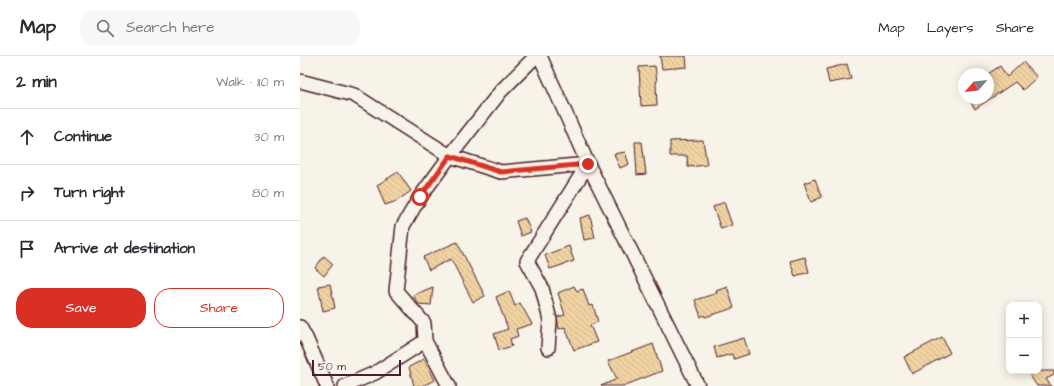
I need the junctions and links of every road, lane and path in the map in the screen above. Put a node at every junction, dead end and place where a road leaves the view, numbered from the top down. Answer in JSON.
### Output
{"nodes":[{"id":1,"x":536,"y":56,"type":"edge"},
{"id":2,"x":540,"y":56,"type":"edge"},
{"id":3,"x":300,"y":81,"type":"edge"},
{"id":4,"x":450,"y":156,"type":"junction"},
{"id":5,"x":588,"y":164,"type":"junction"},
{"id":6,"x":300,"y":327,"type":"edge"},
{"id":7,"x":425,"y":341,"type":"junction"},
{"id":8,"x":548,"y":348,"type":"dead end"},
{"id":9,"x":327,"y":386,"type":"edge"},
{"id":10,"x":345,"y":386,"type":"edge"},
{"id":11,"x":450,"y":386,"type":"edge"},
{"id":12,"x":698,"y":386,"type":"edge"}],
"edges":[{"from":1,"to":4,"type":"street"},
{"from":2,"to":5,"type":"street"},
{"from":3,"to":4,"type":"street"},
{"from":4,"to":5,"type":"street"},
{"from":4,"to":7,"type":"street"},
{"from":5,"to":8,"type":"street"},
{"from":5,"to":12,"type":"street"},
{"from":6,"to":9,"type":"street"},
{"from":7,"to":10,"type":"street"},
{"from":7,"to":11,"type":"street"}]}
